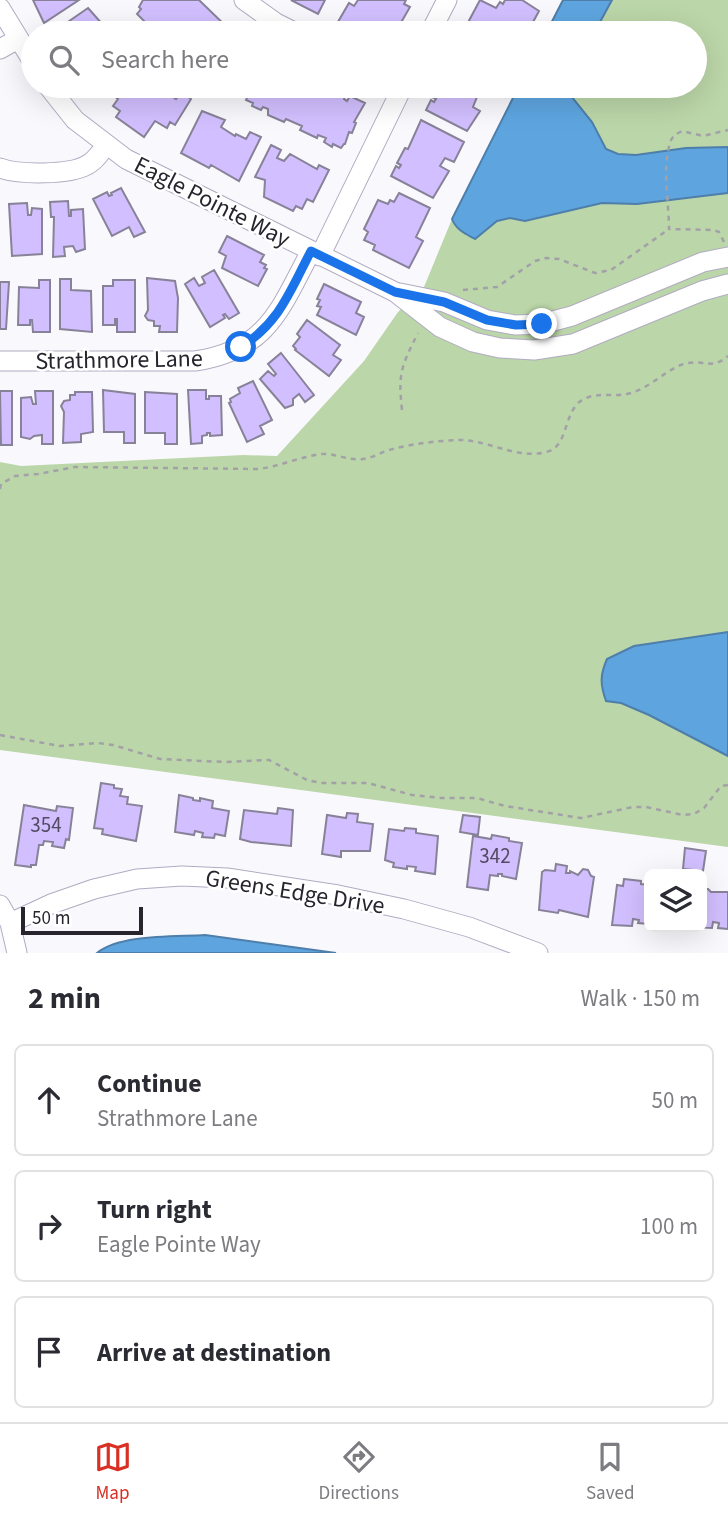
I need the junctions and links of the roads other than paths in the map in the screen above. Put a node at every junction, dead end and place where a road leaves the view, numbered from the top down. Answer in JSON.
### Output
{"nodes":[{"id":1,"x":244,"y":0,"type":"edge"},
{"id":2,"x":447,"y":0,"type":"edge"},
{"id":3,"x":0,"y":8,"type":"edge"},
{"id":4,"x":274,"y":21,"type":"edge"},
{"id":5,"x":436,"y":21,"type":"edge"},
{"id":6,"x":19,"y":39,"type":"junction"},
{"id":7,"x":21,"y":42,"type":"edge"},
{"id":8,"x":0,"y":49,"type":"edge"},
{"id":9,"x":58,"y":98,"type":"edge"},
{"id":10,"x":396,"y":98,"type":"edge"},
{"id":11,"x":106,"y":145,"type":"junction"},
{"id":12,"x":0,"y":169,"type":"edge"},
{"id":13,"x":316,"y":253,"type":"junction"},
{"id":14,"x":727,"y":257,"type":"edge"},
{"id":15,"x":728,"y":284,"type":"edge"},
{"id":16,"x":395,"y":292,"type":"junction"},
{"id":17,"x":0,"y":361,"type":"edge"},
{"id":18,"x":0,"y":905,"type":"edge"},
{"id":19,"x":10,"y":923,"type":"junction"},
{"id":20,"x":6,"y":953,"type":"edge"},
{"id":21,"x":17,"y":953,"type":"edge"},
{"id":22,"x":538,"y":953,"type":"edge"}],
"edges":[{"from":1,"to":4,"type":"street"},
{"from":2,"to":5,"type":"street"},
{"from":3,"to":6,"type":"street"},
{"from":6,"to":7,"type":"street"},
{"from":6,"to":8,"type":"street"},
{"from":9,"to":11,"type":"street","name":"Eagle Pointe Way"},
{"from":10,"to":13,"type":"street","name":"Strathmore Lane"},
{"from":11,"to":12,"type":"street"},
{"from":11,"to":13,"type":"street","name":"Eagle Pointe Way"},
{"from":13,"to":16,"type":"street","name":"Eagle Pointe Way"},
{"from":13,"to":17,"type":"street","name":"Strathmore Lane"},
{"from":14,"to":16,"type":"street","name":"Eagle Pointe Way"},
{"from":15,"to":16,"type":"street","name":"Eagle Pointe Way"},
{"from":18,"to":19,"type":"street"},
{"from":19,"to":20,"type":"street"},
{"from":19,"to":21,"type":"street"},
{"from":19,"to":22,"type":"street","name":"Greens Edge Drive"}]}
